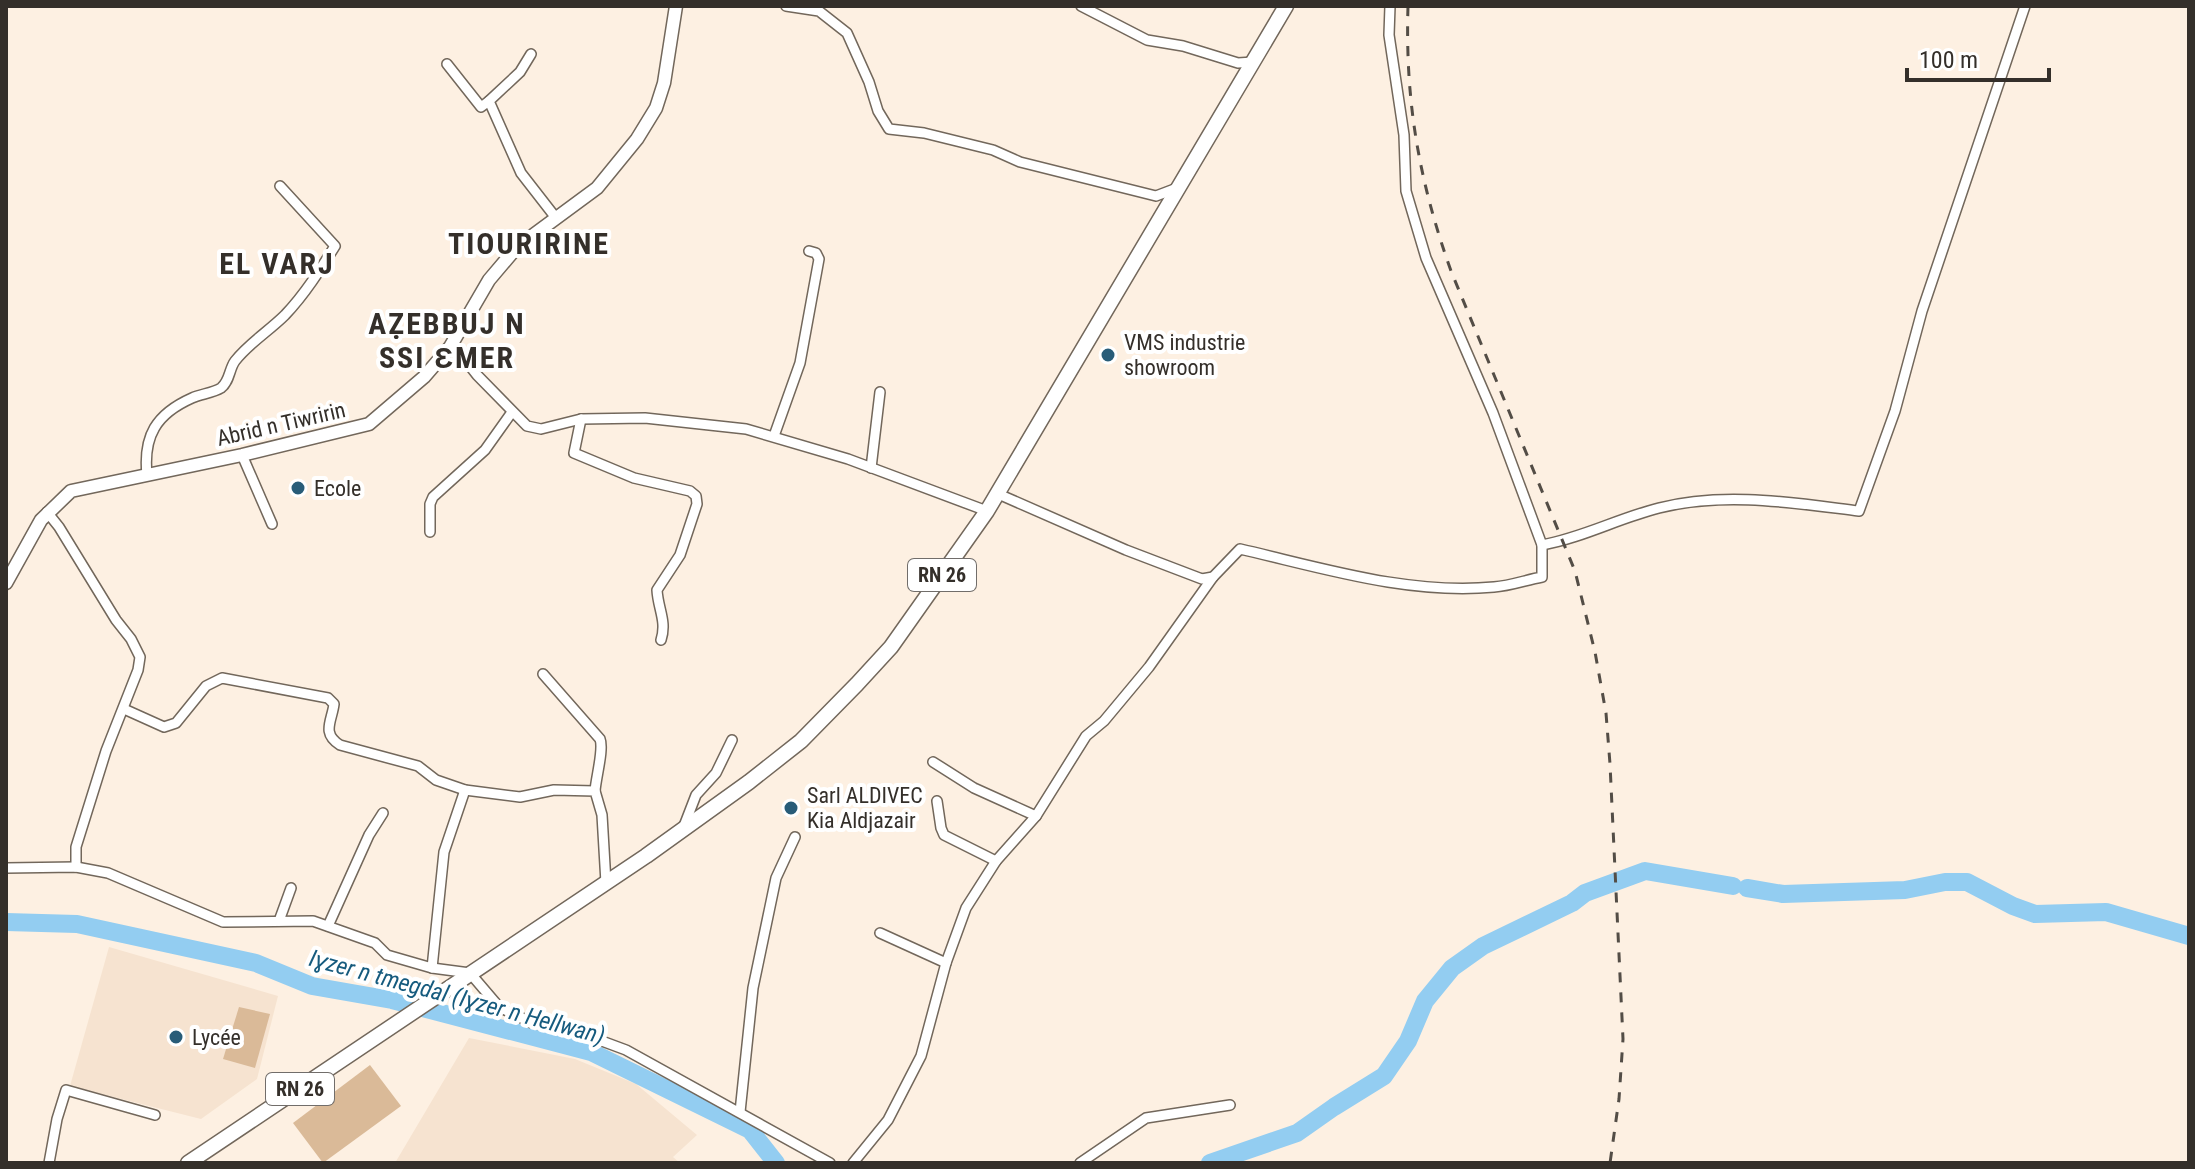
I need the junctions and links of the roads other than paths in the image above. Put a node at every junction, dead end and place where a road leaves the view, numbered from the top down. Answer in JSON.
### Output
{"nodes":[{"id":1,"x":676,"y":6,"type":"edge"},
{"id":2,"x":786,"y":6,"type":"edge"},
{"id":3,"x":1081,"y":6,"type":"edge"},
{"id":4,"x":1286,"y":6,"type":"edge"},
{"id":5,"x":1390,"y":6,"type":"edge"},
{"id":6,"x":2025,"y":6,"type":"edge"},
{"id":7,"x":531,"y":54,"type":"dead end"},
{"id":8,"x":1253,"y":62,"type":"junction"},
{"id":9,"x":447,"y":64,"type":"dead end"},
{"id":10,"x":489,"y":101,"type":"junction"},
{"id":11,"x":280,"y":186,"type":"dead end"},
{"id":12,"x":1177,"y":188,"type":"junction"},
{"id":13,"x":556,"y":218,"type":"junction"},
{"id":14,"x":809,"y":251,"type":"dead end"},
{"id":15,"x":452,"y":343,"type":"junction"},
{"id":16,"x":880,"y":392,"type":"dead end"},
{"id":17,"x":512,"y":412,"type":"junction"},
{"id":18,"x":581,"y":419,"type":"junction"},
{"id":19,"x":774,"y":436,"type":"junction"},
{"id":20,"x":242,"y":455,"type":"junction"},
{"id":21,"x":871,"y":468,"type":"junction"},
{"id":22,"x":147,"y":475,"type":"junction"},
{"id":23,"x":996,"y":493,"type":"junction"},
{"id":24,"x":987,"y":511,"type":"junction"},
{"id":25,"x":47,"y":512,"type":"junction"},
{"id":26,"x":272,"y":524,"type":"dead end"},
{"id":27,"x":430,"y":532,"type":"dead end"},
{"id":28,"x":1542,"y":545,"type":"junction"},
{"id":29,"x":1213,"y":577,"type":"junction"},
{"id":30,"x":6,"y":583,"type":"edge"},
{"id":31,"x":661,"y":640,"type":"dead end"},
{"id":32,"x":543,"y":674,"type":"dead end"},
{"id":33,"x":124,"y":709,"type":"junction"},
{"id":34,"x":732,"y":740,"type":"dead end"},
{"id":35,"x":933,"y":762,"type":"dead end"},
{"id":36,"x":465,"y":790,"type":"junction"},
{"id":37,"x":595,"y":791,"type":"junction"},
{"id":38,"x":937,"y":801,"type":"dead end"},
{"id":39,"x":383,"y":813,"type":"dead end"},
{"id":40,"x":1036,"y":816,"type":"junction"},
{"id":41,"x":682,"y":830,"type":"junction"},
{"id":42,"x":795,"y":837,"type":"dead end"},
{"id":43,"x":996,"y":861,"type":"junction"},
{"id":44,"x":76,"y":867,"type":"junction"},
{"id":45,"x":6,"y":868,"type":"edge"},
{"id":46,"x":606,"y":883,"type":"junction"},
{"id":47,"x":291,"y":888,"type":"dead end"},
{"id":48,"x":279,"y":921,"type":"junction"},
{"id":49,"x":328,"y":926,"type":"junction"},
{"id":50,"x":880,"y":933,"type":"dead end"},
{"id":51,"x":946,"y":963,"type":"junction"},
{"id":52,"x":432,"y":968,"type":"junction"},
{"id":53,"x":470,"y":973,"type":"junction"},
{"id":54,"x":1230,"y":1105,"type":"dead end"},
{"id":55,"x":740,"y":1112,"type":"junction"},
{"id":56,"x":155,"y":1115,"type":"dead end"},
{"id":57,"x":49,"y":1163,"type":"edge"},
{"id":58,"x":188,"y":1163,"type":"edge"},
{"id":59,"x":830,"y":1163,"type":"edge"},
{"id":60,"x":853,"y":1163,"type":"edge"},
{"id":61,"x":1080,"y":1163,"type":"edge"}],
"edges":[{"from":1,"to":13,"type":"street","name":"Abrid n Tiwririn"},
{"from":2,"to":12,"type":"street"},
{"from":3,"to":8,"type":"street"},
{"from":4,"to":8,"type":"main road","number":"RN 26"},
{"from":5,"to":28,"type":"street"},
{"from":6,"to":28,"type":"street"},
{"from":7,"to":10,"type":"street"},
{"from":8,"to":12,"type":"main road","number":"RN 26"},
{"from":9,"to":10,"type":"street"},
{"from":10,"to":13,"type":"street"},
{"from":11,"to":22,"type":"street"},
{"from":12,"to":23,"type":"main road","number":"RN 26"},
{"from":13,"to":15,"type":"street","name":"Abrid n Tiwririn"},
{"from":14,"to":19,"type":"street"},
{"from":15,"to":17,"type":"street"},
{"from":15,"to":20,"type":"street","name":"Abrid n Tiwririn"},
{"from":16,"to":21,"type":"street"},
{"from":17,"to":18,"type":"street"},
{"from":17,"to":27,"type":"street"},
{"from":18,"to":19,"type":"street"},
{"from":18,"to":31,"type":"street"},
{"from":19,"to":21,"type":"street"},
{"from":20,"to":22,"type":"street","name":"Abrid n Tiwririn"},
{"from":20,"to":26,"type":"street"},
{"from":21,"to":24,"type":"street"},
{"from":22,"to":25,"type":"street","name":"Abrid n Tiwririn"},
{"from":23,"to":24,"type":"main road","number":"RN 26"},
{"from":23,"to":29,"type":"street"},
{"from":24,"to":41,"type":"main road","number":"RN 26"},
{"from":25,"to":30,"type":"street","name":"Abrid n Tiwririn"},
{"from":25,"to":33,"type":"street"},
{"from":28,"to":29,"type":"street"},
{"from":29,"to":40,"type":"street"},
{"from":32,"to":37,"type":"street"},
{"from":33,"to":36,"type":"street"},
{"from":33,"to":44,"type":"street"},
{"from":34,"to":41,"type":"street"},
{"from":35,"to":40,"type":"street"},
{"from":36,"to":37,"type":"street"},
{"from":36,"to":52,"type":"street"},
{"from":37,"to":46,"type":"street"},
{"from":38,"to":43,"type":"street"},
{"from":39,"to":49,"type":"street"},
{"from":40,"to":43,"type":"street"},
{"from":41,"to":46,"type":"main road","number":"RN 26"},
{"from":42,"to":55,"type":"street"},
{"from":43,"to":51,"type":"street"},
{"from":44,"to":45,"type":"street"},
{"from":44,"to":48,"type":"street"},
{"from":46,"to":53,"type":"main road","number":"RN 26"},
{"from":47,"to":48,"type":"street"},
{"from":48,"to":49,"type":"street"},
{"from":49,"to":52,"type":"street"},
{"from":50,"to":51,"type":"street"},
{"from":51,"to":60,"type":"street"},
{"from":52,"to":53,"type":"street"},
{"from":53,"to":55,"type":"street"},
{"from":53,"to":58,"type":"main road","number":"RN 26"},
{"from":54,"to":61,"type":"street"},
{"from":55,"to":59,"type":"street"},
{"from":56,"to":57,"type":"street"}]}
